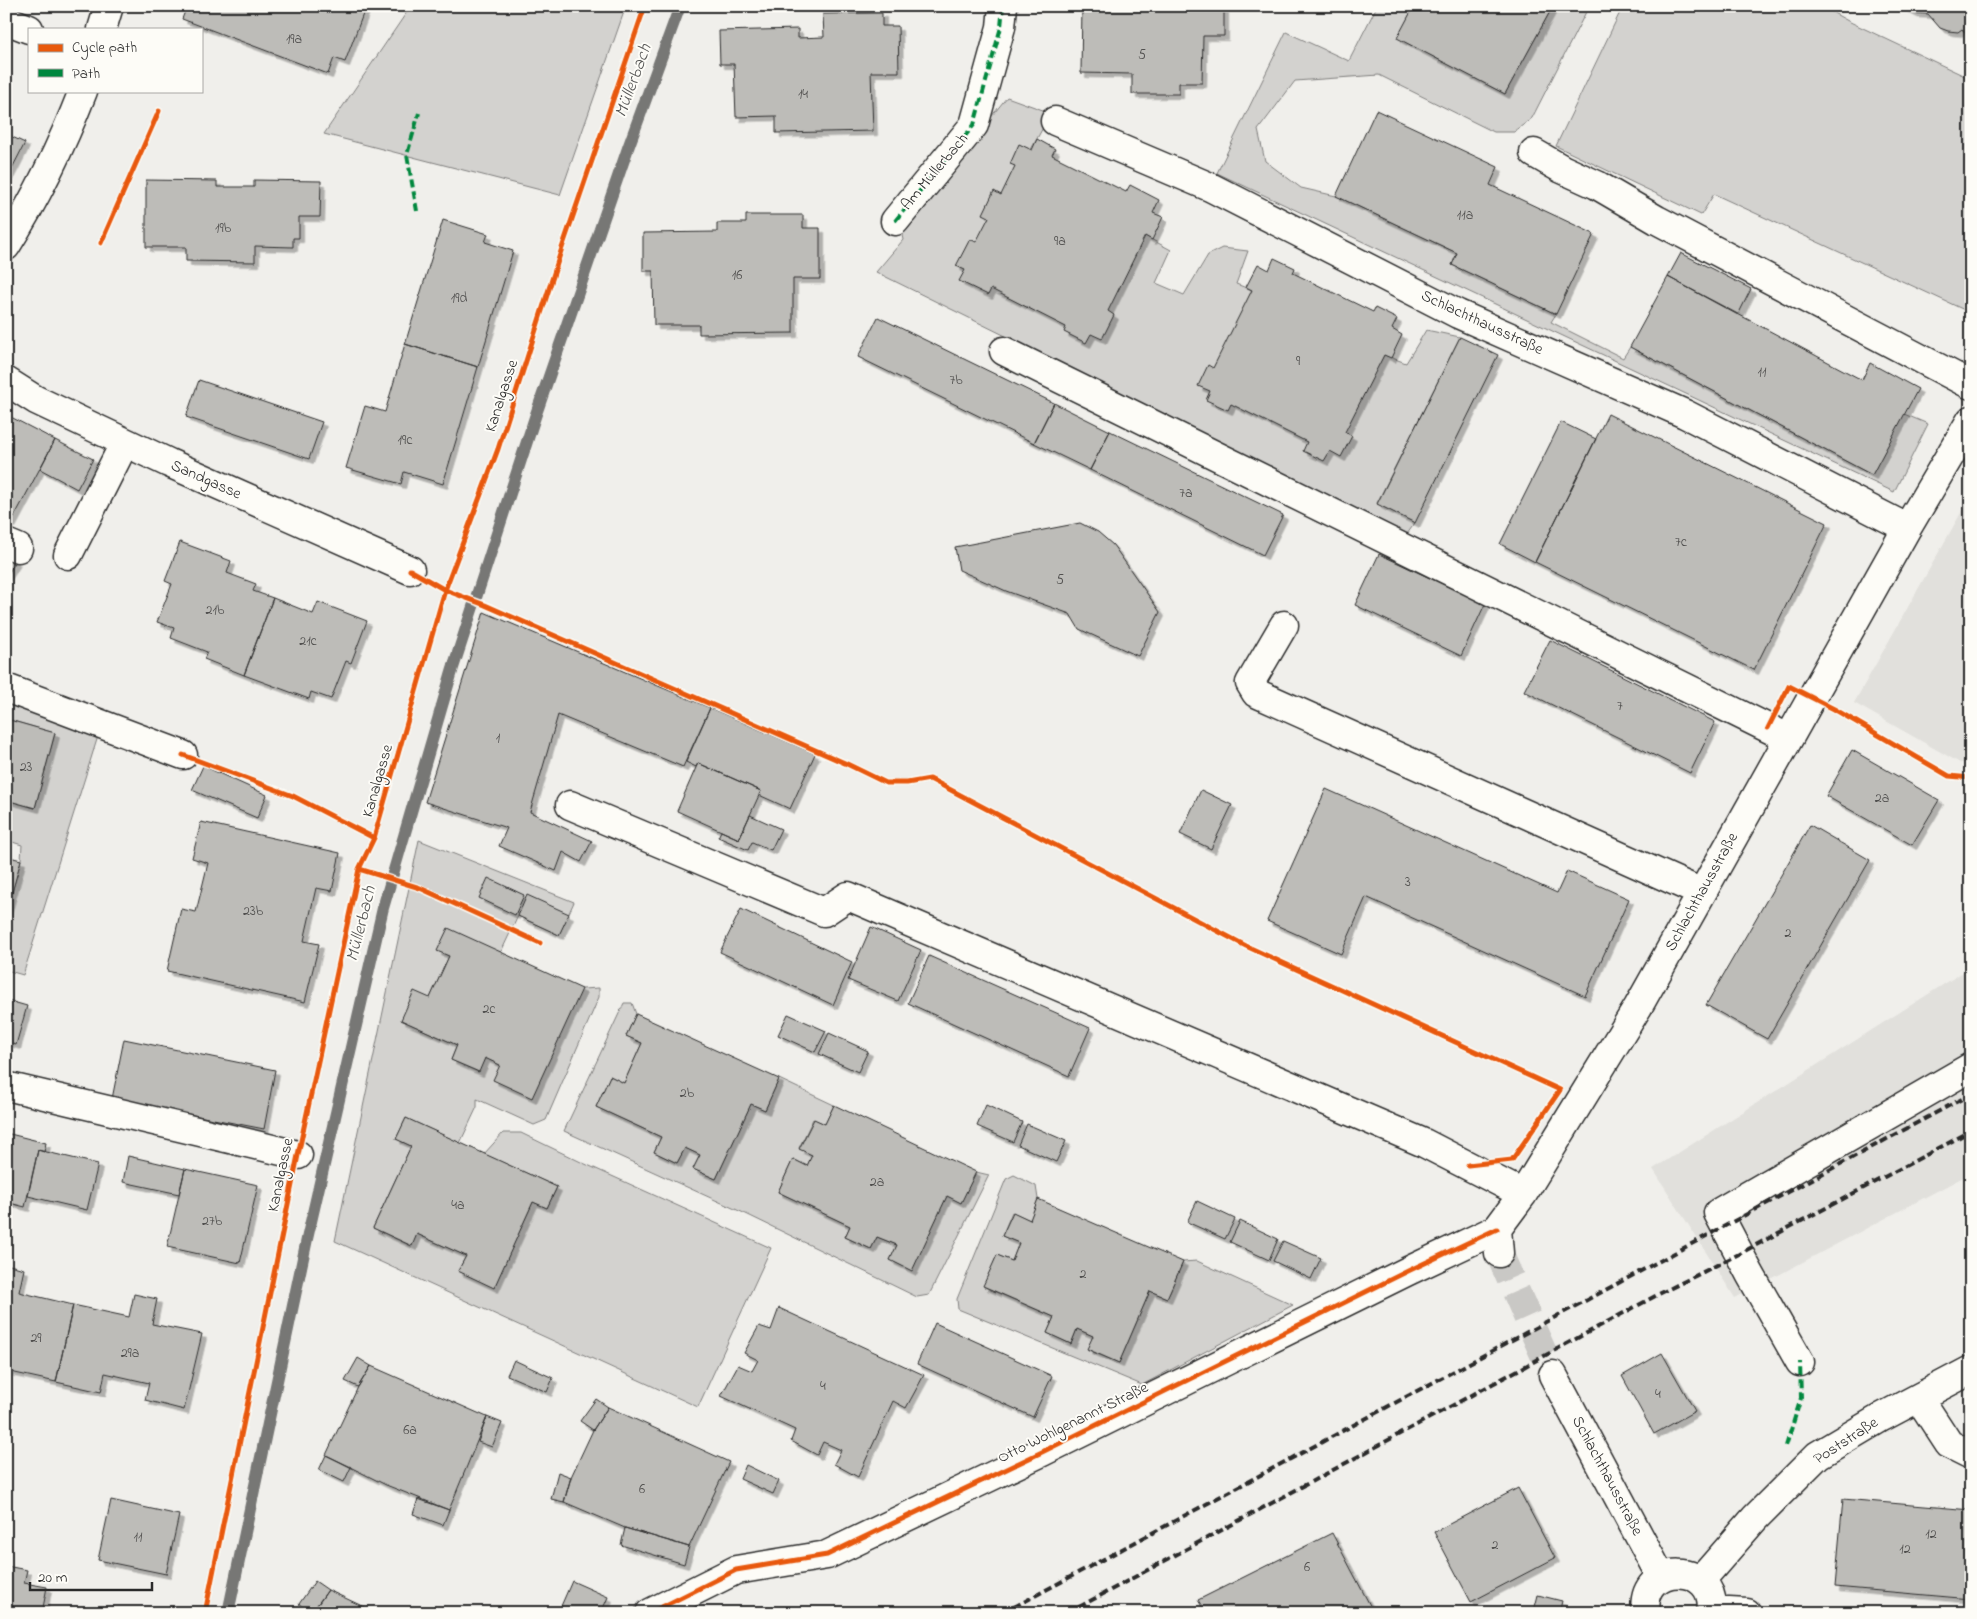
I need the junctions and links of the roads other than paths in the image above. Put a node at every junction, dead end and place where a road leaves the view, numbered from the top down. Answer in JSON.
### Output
{"nodes":[{"id":1,"x":109,"y":6,"type":"edge"},
{"id":2,"x":1003,"y":6,"type":"edge"},
{"id":3,"x":6,"y":20,"type":"edge"},
{"id":4,"x":102,"y":28,"type":"edge"},
{"id":5,"x":28,"y":29,"type":"edge"},
{"id":6,"x":83,"y":92,"type":"edge"},
{"id":7,"x":1055,"y":121,"type":"dead end"},
{"id":8,"x":1534,"y":153,"type":"dead end"},
{"id":9,"x":895,"y":221,"type":"dead end"},
{"id":10,"x":6,"y":246,"type":"edge"},
{"id":11,"x":1004,"y":350,"type":"dead end"},
{"id":12,"x":6,"y":381,"type":"edge"},
{"id":13,"x":1971,"y":385,"type":"edge"},
{"id":14,"x":1971,"y":420,"type":"edge"},
{"id":15,"x":124,"y":442,"type":"junction"},
{"id":16,"x":1907,"y":528,"type":"junction"},
{"id":17,"x":68,"y":555,"type":"dead end"},
{"id":18,"x":410,"y":570,"type":"dead end"},
{"id":19,"x":1284,"y":625,"type":"dead end"},
{"id":20,"x":6,"y":688,"type":"edge"},
{"id":21,"x":1788,"y":738,"type":"junction"},
{"id":22,"x":183,"y":755,"type":"dead end"},
{"id":23,"x":570,"y":806,"type":"dead end"},
{"id":24,"x":1702,"y":893,"type":"junction"},
{"id":25,"x":1971,"y":1067,"type":"edge"},
{"id":26,"x":6,"y":1086,"type":"edge"},
{"id":27,"x":298,"y":1155,"type":"dead end"},
{"id":28,"x":1523,"y":1194,"type":"junction"},
{"id":29,"x":1498,"y":1241,"type":"joint"},
{"id":30,"x":1800,"y":1362,"type":"dead end"},
{"id":31,"x":1971,"y":1370,"type":"edge"},
{"id":32,"x":1553,"y":1375,"type":"tunnel mouth"},
{"id":33,"x":1919,"y":1398,"type":"junction"},
{"id":34,"x":1971,"y":1455,"type":"edge"},
{"id":35,"x":1661,"y":1577,"type":"junction"},
{"id":36,"x":1699,"y":1579,"type":"junction"},
{"id":37,"x":1711,"y":1612,"type":"edge"},
{"id":38,"x":650,"y":1613,"type":"edge"},
{"id":39,"x":1646,"y":1613,"type":"edge"},
{"id":40,"x":1747,"y":1613,"type":"edge"}],
"edges":[{"from":1,"to":4,"type":"street"},
{"from":2,"to":9,"type":"street","name":"Am Müllerbach"},
{"from":3,"to":5,"type":"street"},
{"from":6,"to":10,"type":"street"},
{"from":7,"to":16,"type":"street","name":"Schlachthausstraße"},
{"from":8,"to":13,"type":"street"},
{"from":11,"to":21,"type":"street"},
{"from":12,"to":15,"type":"street","name":"Sandgasse"},
{"from":14,"to":16,"type":"street","name":"Schlachthausstraße"},
{"from":15,"to":17,"type":"street"},
{"from":15,"to":18,"type":"street","name":"Sandgasse"},
{"from":16,"to":21,"type":"street","name":"Schlachthausstraße"},
{"from":19,"to":24,"type":"street"},
{"from":20,"to":22,"type":"street"},
{"from":21,"to":24,"type":"street","name":"Schlachthausstraße"},
{"from":23,"to":28,"type":"street"},
{"from":24,"to":28,"type":"street","name":"Schlachthausstraße"},
{"from":25,"to":30,"type":"street"},
{"from":26,"to":27,"type":"street","name":"Kanalgasse"},
{"from":28,"to":29,"type":"street","name":"Schlachthausstraße"},
{"from":29,"to":38,"type":"street","name":"Otto Wohlgenannt Straße"},
{"from":31,"to":33,"type":"street","name":"Poststraße"},
{"from":32,"to":35,"type":"street","name":"Schlachthausstraße"},
{"from":33,"to":34,"type":"street"},
{"from":33,"to":36,"type":"street","name":"Poststraße"},
{"from":35,"to":36,"type":"street"},
{"from":35,"to":39,"type":"street"},
{"from":36,"to":37,"type":"street"},
{"from":37,"to":40,"type":"street"}]}
